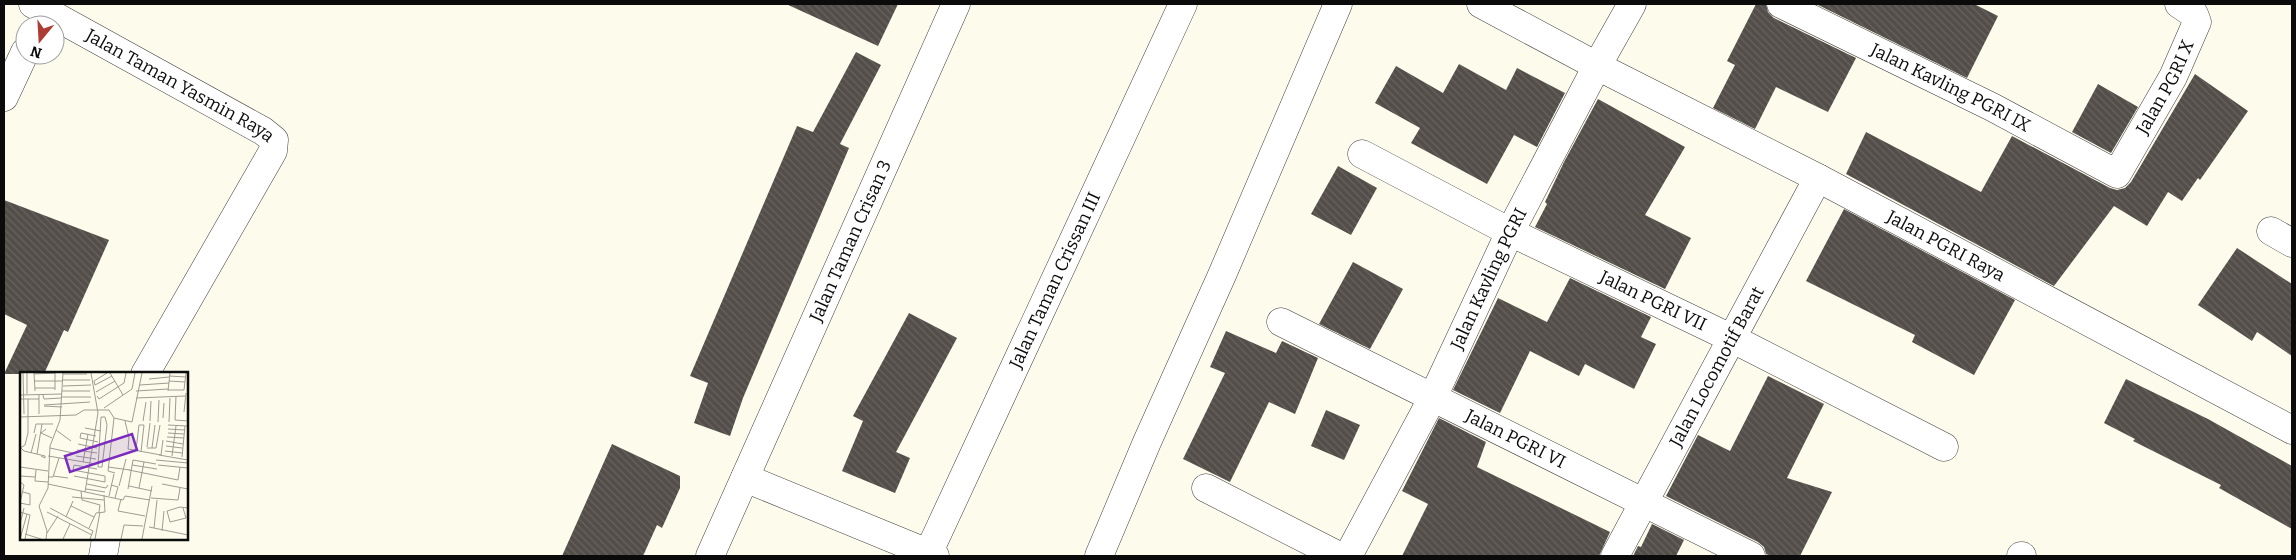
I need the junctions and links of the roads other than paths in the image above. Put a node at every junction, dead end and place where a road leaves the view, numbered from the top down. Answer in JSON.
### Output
{"nodes":[{"id":1,"x":956,"y":4,"type":"edge"},
{"id":2,"x":1183,"y":4,"type":"edge"},
{"id":3,"x":1338,"y":4,"type":"edge"},
{"id":4,"x":1481,"y":4,"type":"edge"},
{"id":5,"x":1632,"y":4,"type":"edge"},
{"id":6,"x":1781,"y":4,"type":"edge"},
{"id":7,"x":2179,"y":4,"type":"edge"},
{"id":8,"x":39,"y":13,"type":"edge"},
{"id":9,"x":19,"y":65,"type":"edge"},
{"id":10,"x":1598,"y":66,"type":"junction"},
{"id":11,"x":4,"y":97,"type":"edge"},
{"id":12,"x":1362,"y":154,"type":"dead end"},
{"id":13,"x":2117,"y":174,"type":"joint"},
{"id":14,"x":1818,"y":178,"type":"junction"},
{"id":15,"x":1510,"y":232,"type":"junction"},
{"id":16,"x":1281,"y":322,"type":"dead end"},
{"id":17,"x":1733,"y":339,"type":"junction"},
{"id":18,"x":146,"y":372,"type":"edge"},
{"id":19,"x":1433,"y":397,"type":"junction"},
{"id":20,"x":2292,"y":430,"type":"edge"},
{"id":21,"x":1944,"y":447,"type":"dead end"},
{"id":22,"x":745,"y":478,"type":"junction"},
{"id":23,"x":1206,"y":488,"type":"dead end"},
{"id":24,"x":1643,"y":503,"type":"junction"},
{"id":25,"x":106,"y":540,"type":"edge"},
{"id":26,"x":930,"y":555,"type":"edge"},
{"id":27,"x":103,"y":556,"type":"edge"},
{"id":28,"x":710,"y":556,"type":"edge"},
{"id":29,"x":1100,"y":556,"type":"edge"},
{"id":30,"x":1339,"y":556,"type":"edge"},
{"id":31,"x":1348,"y":556,"type":"edge"},
{"id":32,"x":1615,"y":556,"type":"edge"},
{"id":33,"x":1751,"y":556,"type":"edge"}],
"edges":[{"from":1,"to":22,"type":"street","name":"Jalan Taman Crisan 3"},
{"from":2,"to":26,"type":"street","name":"Jalan Taman Crissan III"},
{"from":3,"to":29,"type":"street"},
{"from":4,"to":10,"type":"street","name":"Jalan PGRI Raya"},
{"from":5,"to":10,"type":"street","name":"Jalan Kavling PGRI"},
{"from":6,"to":13,"type":"street","name":"Jalan Kavling PGRI IX"},
{"from":7,"to":13,"type":"street","name":"Jalan PGRI X"},
{"from":8,"to":18,"type":"street","name":"Jalan Taman Yasmin Raya"},
{"from":9,"to":11,"type":"street"},
{"from":10,"to":14,"type":"street","name":"Jalan PGRI Raya"},
{"from":10,"to":15,"type":"street","name":"Jalan Kavling PGRI"},
{"from":12,"to":15,"type":"street","name":"Jalan PGRI VII"},
{"from":14,"to":17,"type":"street","name":"Jalan Locomotif Barat"},
{"from":14,"to":20,"type":"street","name":"Jalan PGRI Raya"},
{"from":15,"to":17,"type":"street","name":"Jalan PGRI VII"},
{"from":15,"to":19,"type":"street","name":"Jalan Kavling PGRI"},
{"from":16,"to":19,"type":"street","name":"Jalan PGRI VI"},
{"from":17,"to":21,"type":"street","name":"Jalan PGRI VII"},
{"from":17,"to":24,"type":"street","name":"Jalan Locomotif Barat"},
{"from":19,"to":24,"type":"street","name":"Jalan PGRI VI"},
{"from":19,"to":31,"type":"street","name":"Jalan Kavling PGRI"},
{"from":22,"to":26,"type":"street"},
{"from":22,"to":28,"type":"street","name":"Jalan Taman Crisan 3"},
{"from":23,"to":30,"type":"street"},
{"from":24,"to":32,"type":"street","name":"Jalan Locomotif Barat"},
{"from":24,"to":33,"type":"street","name":"Jalan PGRI VI"},
{"from":25,"to":27,"type":"street"}]}
